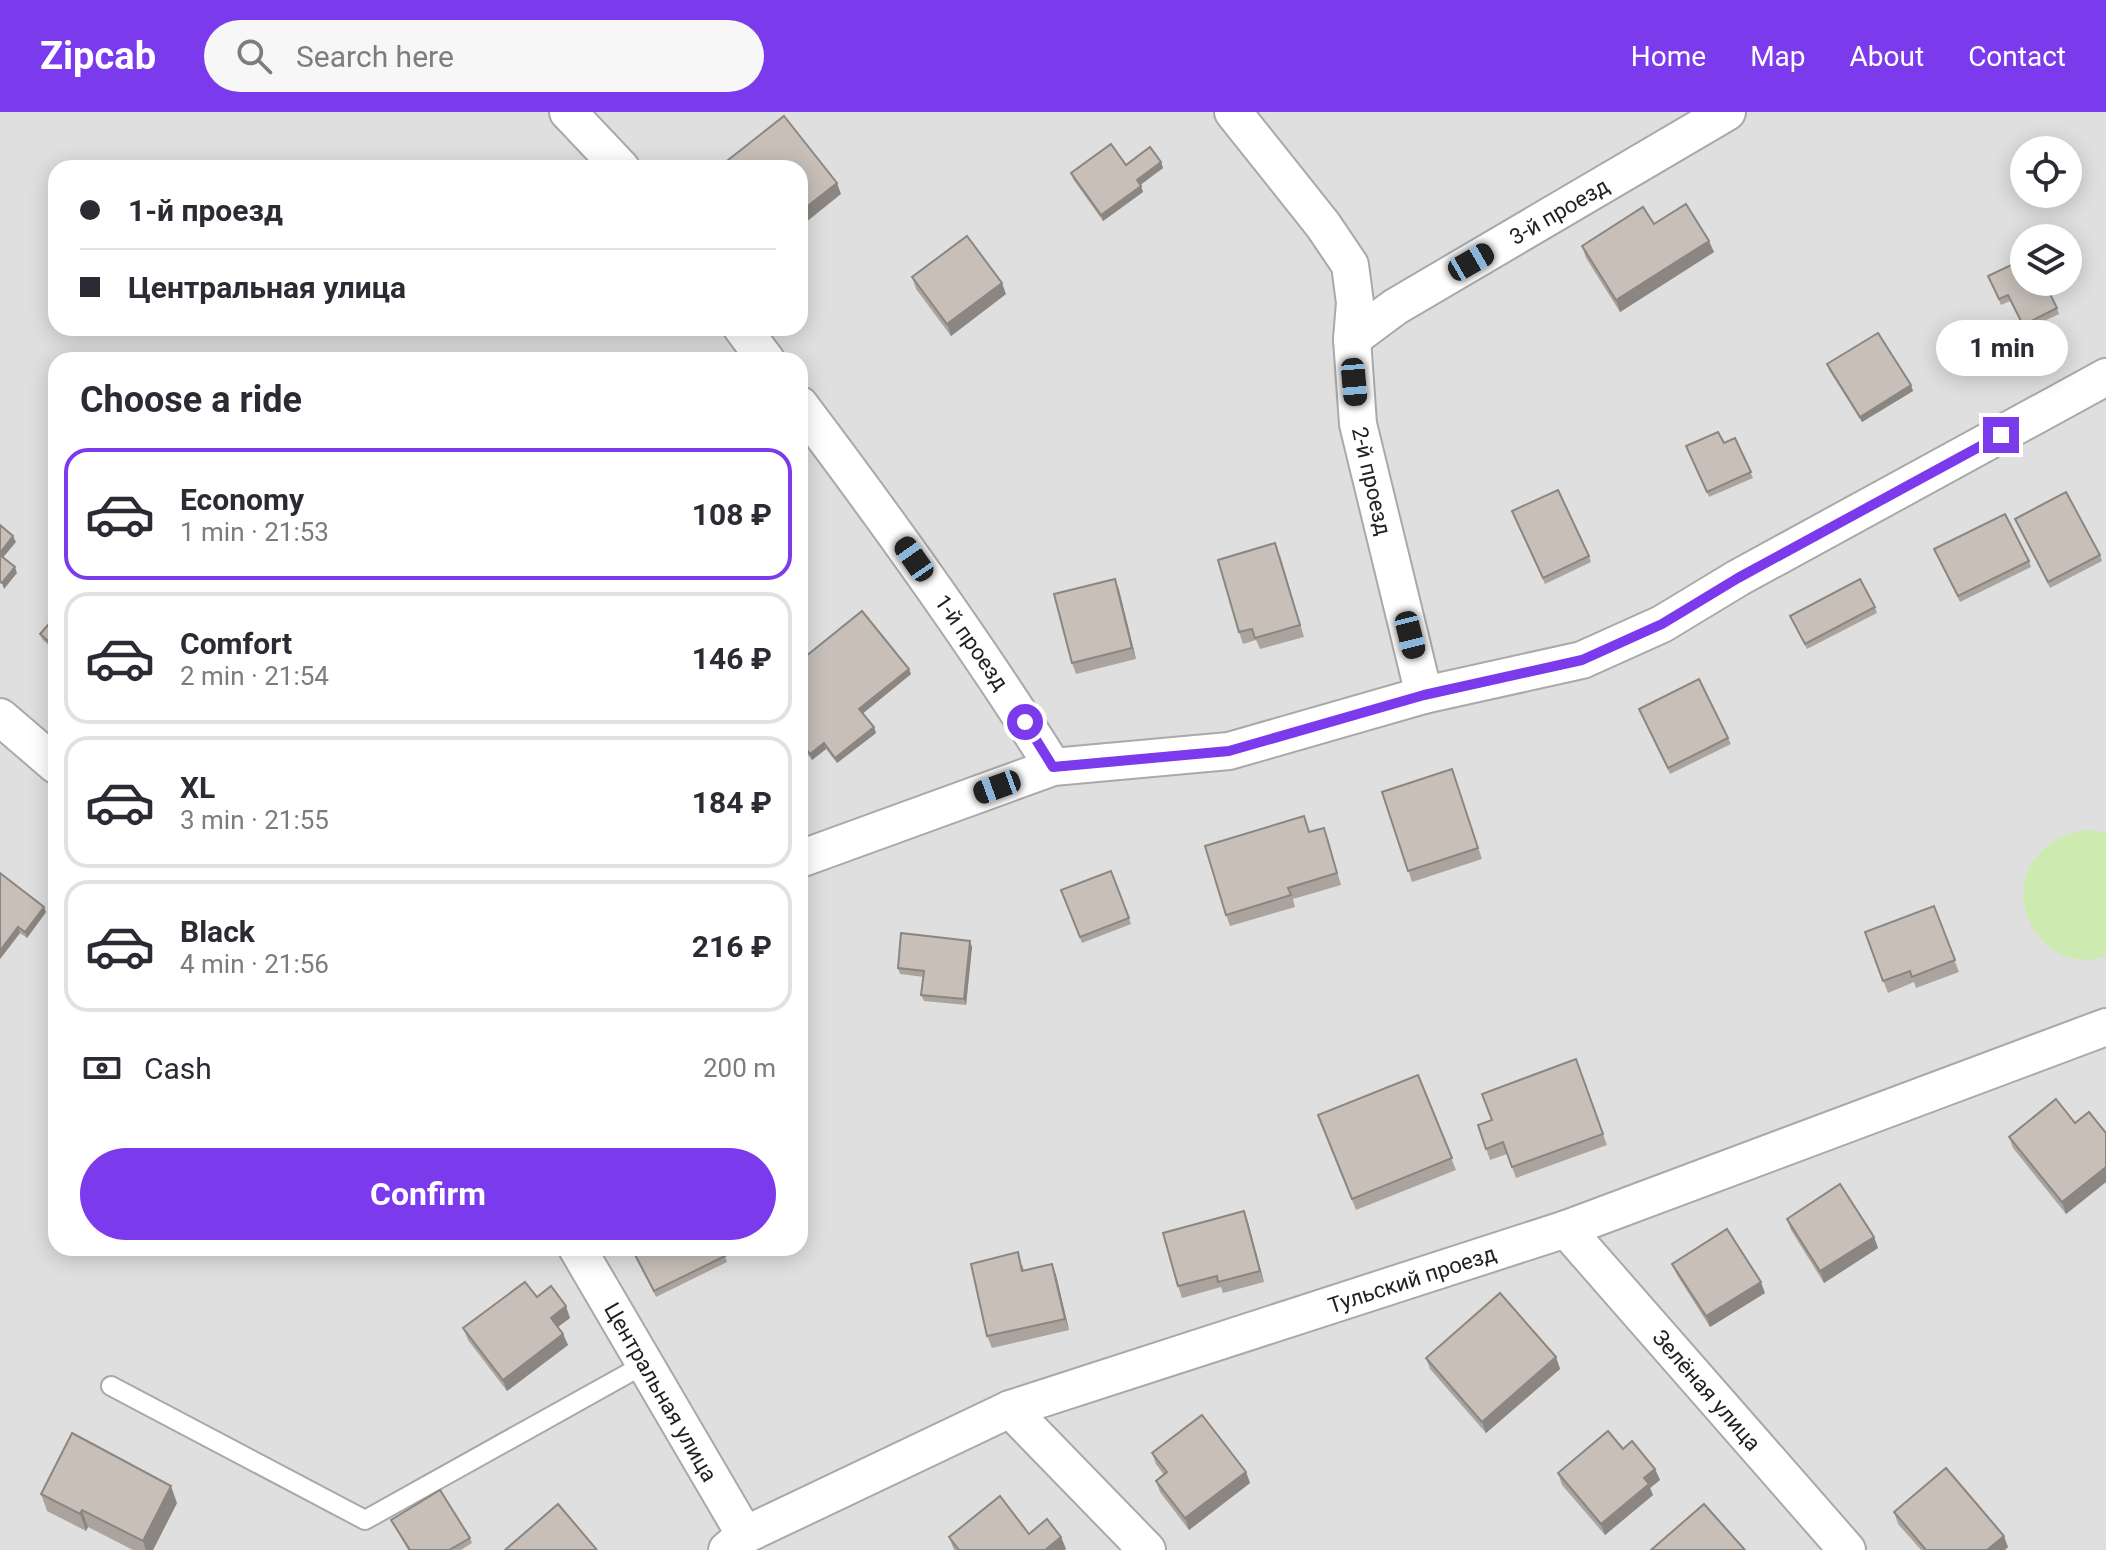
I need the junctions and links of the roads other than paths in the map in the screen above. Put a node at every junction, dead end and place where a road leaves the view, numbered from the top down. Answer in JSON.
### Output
{"nodes":[{"id":1,"x":568,"y":112,"type":"edge"},
{"id":2,"x":1233,"y":112,"type":"edge"},
{"id":3,"x":1727,"y":112,"type":"edge"},
{"id":4,"x":613,"y":160,"type":"edge"},
{"id":5,"x":1352,"y":339,"type":"junction"},
{"id":6,"x":2106,"y":377,"type":"edge"},
{"id":7,"x":808,"y":416,"type":"edge"},
{"id":8,"x":1424,"y":695,"type":"junction"},
{"id":9,"x":0,"y":717,"type":"edge"},
{"id":10,"x":48,"y":758,"type":"edge"},
{"id":11,"x":1053,"y":767,"type":"junction"},
{"id":12,"x":808,"y":856,"type":"edge"},
{"id":13,"x":2106,"y":1027,"type":"edge"},
{"id":14,"x":1566,"y":1229,"type":"junction"},
{"id":15,"x":582,"y":1256,"type":"edge"},
{"id":16,"x":645,"y":1364,"type":"junction"},
{"id":17,"x":111,"y":1386,"type":"dead end"},
{"id":18,"x":1010,"y":1409,"type":"junction"},
{"id":19,"x":736,"y":1543,"type":"edge"},
{"id":20,"x":1147,"y":1550,"type":"edge"},
{"id":21,"x":1847,"y":1550,"type":"edge"}],
"edges":[{"from":1,"to":4,"type":"street"},
{"from":2,"to":5,"type":"street","name":"2-й проезд"},
{"from":3,"to":5,"type":"street","name":"3-й проезд"},
{"from":5,"to":8,"type":"street","name":"2-й проезд"},
{"from":6,"to":8,"type":"street"},
{"from":7,"to":11,"type":"street","name":"1-й проезд"},
{"from":8,"to":11,"type":"street"},
{"from":9,"to":10,"type":"street"},
{"from":11,"to":12,"type":"street"},
{"from":13,"to":14,"type":"street","name":"Тульский проезд"},
{"from":14,"to":18,"type":"street","name":"Тульский проезд"},
{"from":14,"to":21,"type":"street","name":"Зелёная улица"},
{"from":15,"to":16,"type":"street","name":"Центральная улица"},
{"from":16,"to":17,"type":"lane"},
{"from":16,"to":19,"type":"street","name":"Центральная улица"},
{"from":18,"to":19,"type":"street","name":"Тульский проезд"},
{"from":18,"to":20,"type":"street"}]}
